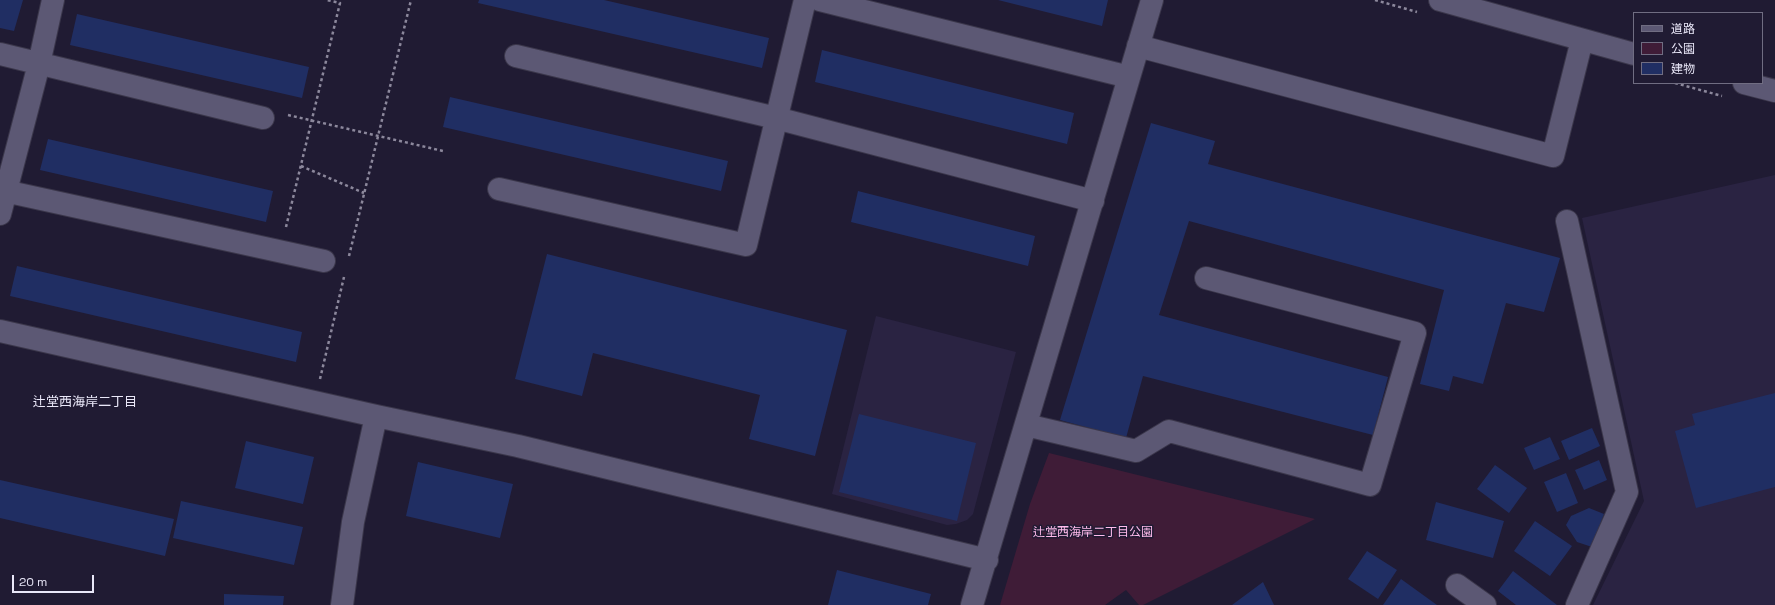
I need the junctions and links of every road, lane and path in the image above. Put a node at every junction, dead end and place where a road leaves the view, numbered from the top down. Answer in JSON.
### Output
{"nodes":[{"id":1,"x":53,"y":0,"type":"edge"},
{"id":2,"x":327,"y":0,"type":"edge"},
{"id":3,"x":411,"y":0,"type":"edge"},
{"id":4,"x":804,"y":0,"type":"edge"},
{"id":5,"x":820,"y":0,"type":"edge"},
{"id":6,"x":1152,"y":0,"type":"edge"},
{"id":7,"x":1440,"y":0,"type":"edge"},
{"id":8,"x":1582,"y":40,"type":"junction"},
{"id":9,"x":1138,"y":46,"type":"junction"},
{"id":10,"x":0,"y":54,"type":"edge"},
{"id":11,"x":1633,"y":54,"type":"edge"},
{"id":12,"x":516,"y":56,"type":"dead end"},
{"id":13,"x":39,"y":64,"type":"junction"},
{"id":14,"x":1129,"y":77,"type":"junction"},
{"id":15,"x":1748,"y":84,"type":"edge"},
{"id":16,"x":1775,"y":91,"type":"edge"},
{"id":17,"x":263,"y":118,"type":"joint"},
{"id":18,"x":776,"y":118,"type":"junction"},
{"id":19,"x":312,"y":120,"type":"junction"},
{"id":20,"x":378,"y":135,"type":"junction"},
{"id":21,"x":443,"y":151,"type":"dead end"},
{"id":22,"x":301,"y":166,"type":"junction"},
{"id":23,"x":499,"y":189,"type":"dead end"},
{"id":24,"x":3,"y":190,"type":"edge"},
{"id":25,"x":364,"y":193,"type":"junction"},
{"id":26,"x":1092,"y":201,"type":"junction"},
{"id":27,"x":0,"y":214,"type":"edge"},
{"id":28,"x":1567,"y":221,"type":"dead end"},
{"id":29,"x":280,"y":251,"type":"junction"},
{"id":30,"x":348,"y":260,"type":"dead end"},
{"id":31,"x":324,"y":261,"type":"dead end"},
{"id":32,"x":345,"y":274,"type":"dead end"},
{"id":33,"x":1206,"y":278,"type":"dead end"},
{"id":34,"x":0,"y":331,"type":"edge"},
{"id":35,"x":314,"y":402,"type":"junction"},
{"id":36,"x":376,"y":416,"type":"junction"},
{"id":37,"x":1026,"y":425,"type":"junction"},
{"id":38,"x":986,"y":560,"type":"junction"},
{"id":39,"x":1457,"y":585,"type":"dead end"},
{"id":40,"x":342,"y":605,"type":"edge"},
{"id":41,"x":972,"y":605,"type":"edge"},
{"id":42,"x":1485,"y":605,"type":"edge"},
{"id":43,"x":1577,"y":605,"type":"edge"}],
"edges":[{"from":1,"to":13,"type":"street"},
{"from":2,"to":19,"type":"path"},
{"from":3,"to":20,"type":"path"},
{"from":4,"to":18,"type":"street"},
{"from":5,"to":14,"type":"street"},
{"from":6,"to":9,"type":"street"},
{"from":7,"to":8,"type":"street"},
{"from":8,"to":9,"type":"street"},
{"from":8,"to":11,"type":"street"},
{"from":9,"to":14,"type":"street"},
{"from":10,"to":13,"type":"street"},
{"from":12,"to":18,"type":"street"},
{"from":13,"to":17,"type":"street"},
{"from":13,"to":24,"type":"street"},
{"from":14,"to":26,"type":"street"},
{"from":15,"to":16,"type":"street"},
{"from":17,"to":19,"type":"path"},
{"from":18,"to":23,"type":"street"},
{"from":18,"to":26,"type":"street"},
{"from":19,"to":20,"type":"path"},
{"from":19,"to":22,"type":"path"},
{"from":20,"to":21,"type":"path"},
{"from":20,"to":25,"type":"path"},
{"from":22,"to":25,"type":"path"},
{"from":22,"to":29,"type":"path"},
{"from":24,"to":27,"type":"street"},
{"from":24,"to":29,"type":"street"},
{"from":25,"to":30,"type":"path"},
{"from":26,"to":37,"type":"street"},
{"from":28,"to":43,"type":"street"},
{"from":29,"to":31,"type":"street"},
{"from":32,"to":35,"type":"path"},
{"from":33,"to":37,"type":"street"},
{"from":34,"to":35,"type":"street"},
{"from":35,"to":36,"type":"street"},
{"from":36,"to":38,"type":"street"},
{"from":36,"to":40,"type":"street"},
{"from":37,"to":38,"type":"street"},
{"from":38,"to":41,"type":"street"},
{"from":39,"to":42,"type":"street"}]}
